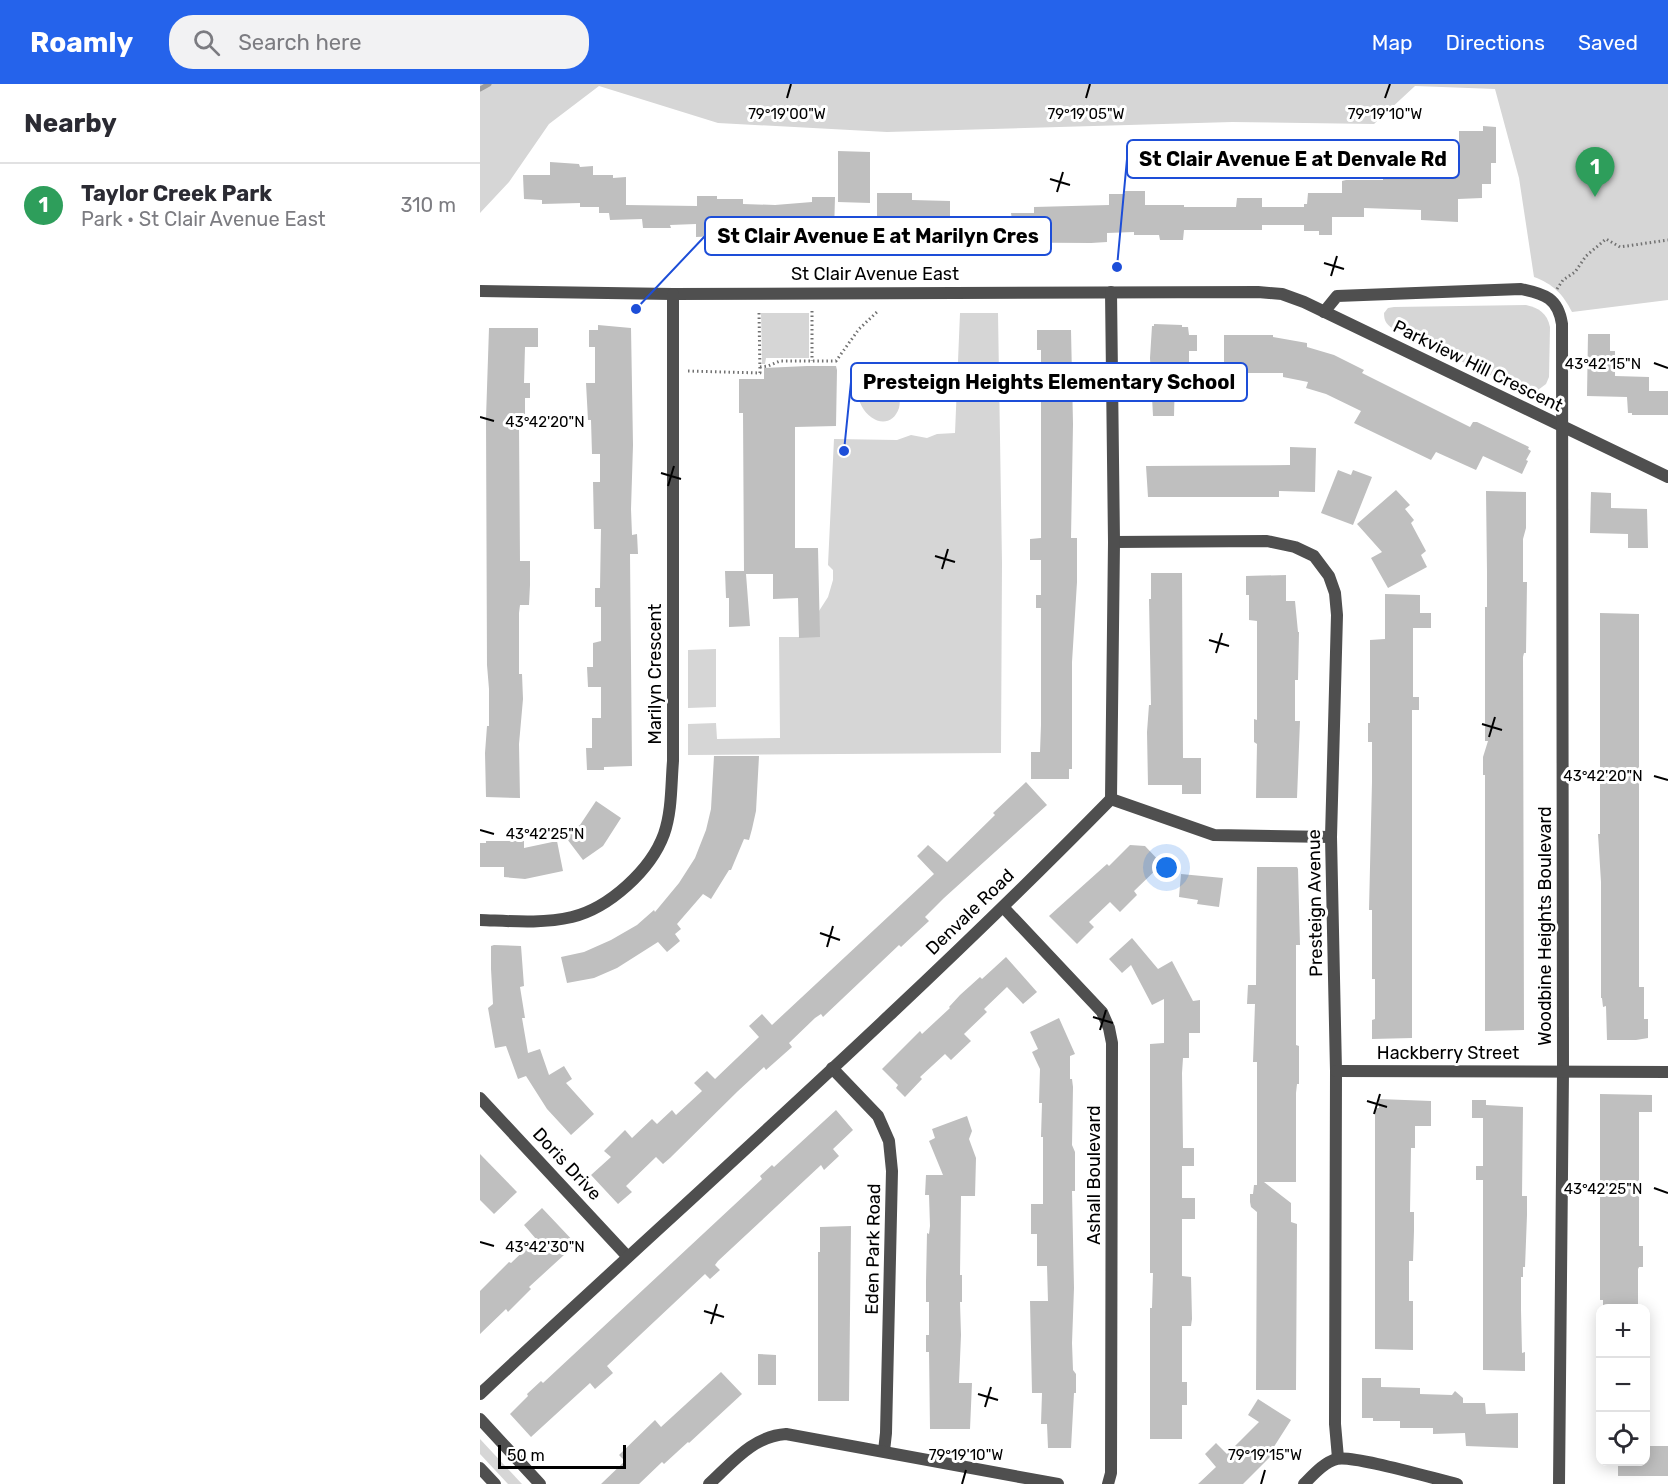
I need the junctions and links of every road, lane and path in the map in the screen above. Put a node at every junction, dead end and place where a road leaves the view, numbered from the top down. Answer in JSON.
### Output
{"nodes":[{"id":1,"x":1668,"y":240,"type":"edge"},
{"id":2,"x":480,"y":291,"type":"edge"},
{"id":3,"x":1111,"y":292,"type":"junction"},
{"id":4,"x":1271,"y":292,"type":"joint"},
{"id":5,"x":673,"y":294,"type":"junction"},
{"id":6,"x":1551,"y":300,"type":"junction"},
{"id":7,"x":812,"y":311,"type":"dead end"},
{"id":8,"x":878,"y":311,"type":"dead end"},
{"id":9,"x":759,"y":312,"type":"dead end"},
{"id":10,"x":1324,"y":312,"type":"junction"},
{"id":11,"x":812,"y":361,"type":"junction"},
{"id":12,"x":760,"y":367,"type":"junction"},
{"id":13,"x":686,"y":371,"type":"dead end"},
{"id":14,"x":1562,"y":427,"type":"junction"},
{"id":15,"x":1668,"y":477,"type":"edge"},
{"id":16,"x":1114,"y":542,"type":"junction"},
{"id":17,"x":1111,"y":799,"type":"junction"},
{"id":18,"x":1331,"y":837,"type":"junction"},
{"id":19,"x":1003,"y":907,"type":"junction"},
{"id":20,"x":480,"y":920,"type":"edge"},
{"id":21,"x":832,"y":1068,"type":"junction"},
{"id":22,"x":1336,"y":1071,"type":"junction"},
{"id":23,"x":1563,"y":1071,"type":"junction"},
{"id":24,"x":1668,"y":1071,"type":"edge"},
{"id":25,"x":480,"y":1098,"type":"edge"},
{"id":26,"x":627,"y":1256,"type":"junction"},
{"id":27,"x":480,"y":1394,"type":"edge"},
{"id":28,"x":480,"y":1419,"type":"edge"},
{"id":29,"x":884,"y":1451,"type":"junction"},
{"id":30,"x":1338,"y":1458,"type":"junction"},
{"id":31,"x":480,"y":1468,"type":"edge"},
{"id":32,"x":494,"y":1484,"type":"edge"},
{"id":33,"x":540,"y":1484,"type":"edge"},
{"id":34,"x":709,"y":1484,"type":"edge"},
{"id":35,"x":1058,"y":1484,"type":"edge"},
{"id":36,"x":1108,"y":1484,"type":"edge"},
{"id":37,"x":1304,"y":1484,"type":"edge"},
{"id":38,"x":1457,"y":1484,"type":"edge"},
{"id":39,"x":1559,"y":1484,"type":"edge"}],
"edges":[{"from":1,"to":6,"type":"path"},
{"from":2,"to":5,"type":"street","name":"St Clair Avenue East"},
{"from":3,"to":4,"type":"street","name":"St Clair Avenue East"},
{"from":3,"to":5,"type":"street","name":"St Clair Avenue East"},
{"from":3,"to":16,"type":"street"},
{"from":4,"to":10,"type":"street","name":"Parkview Hill Crescent"},
{"from":5,"to":20,"type":"street","name":"Marilyn Crescent"},
{"from":6,"to":10,"type":"street"},
{"from":6,"to":14,"type":"street","name":"Woodbine Heights Boulevard"},
{"from":7,"to":11,"type":"path"},
{"from":8,"to":11,"type":"path"},
{"from":9,"to":12,"type":"path"},
{"from":10,"to":14,"type":"street","name":"Parkview Hill Crescent"},
{"from":11,"to":12,"type":"path"},
{"from":12,"to":13,"type":"path"},
{"from":14,"to":15,"type":"street","name":"Parkview Hill Crescent"},
{"from":14,"to":23,"type":"street","name":"Woodbine Heights Boulevard"},
{"from":16,"to":17,"type":"street"},
{"from":16,"to":18,"type":"street","name":"Presteign Avenue"},
{"from":17,"to":18,"type":"street"},
{"from":17,"to":19,"type":"street","name":"Denvale Road"},
{"from":18,"to":22,"type":"street","name":"Presteign Avenue"},
{"from":19,"to":21,"type":"street","name":"Denvale Road"},
{"from":19,"to":36,"type":"street","name":"Ashall Boulevard"},
{"from":21,"to":26,"type":"street","name":"Denvale Road"},
{"from":21,"to":29,"type":"street","name":"Eden Park Road"},
{"from":22,"to":23,"type":"street","name":"Hackberry Street"},
{"from":22,"to":30,"type":"street","name":"Presteign Avenue"},
{"from":23,"to":24,"type":"street","name":"Hackberry Street"},
{"from":23,"to":39,"type":"street","name":"Woodbine Heights Boulevard"},
{"from":25,"to":26,"type":"street","name":"Doris Drive"},
{"from":26,"to":27,"type":"street","name":"Denvale Road"},
{"from":28,"to":33,"type":"street"},
{"from":29,"to":34,"type":"street"},
{"from":29,"to":35,"type":"street"},
{"from":30,"to":37,"type":"street"},
{"from":30,"to":38,"type":"street"},
{"from":31,"to":32,"type":"street"}]}
